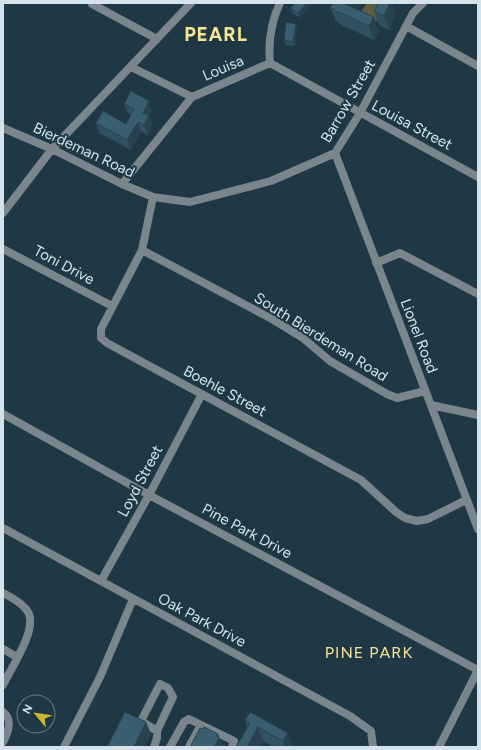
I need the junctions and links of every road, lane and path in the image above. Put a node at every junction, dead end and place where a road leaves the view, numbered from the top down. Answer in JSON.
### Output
{"nodes":[{"id":1,"x":191,"y":3,"type":"edge"},
{"id":2,"x":280,"y":3,"type":"edge"},
{"id":3,"x":422,"y":3,"type":"edge"},
{"id":4,"x":92,"y":4,"type":"dead end"},
{"id":5,"x":406,"y":26,"type":"junction"},
{"id":6,"x":157,"y":39,"type":"junction"},
{"id":7,"x":270,"y":63,"type":"junction"},
{"id":8,"x":478,"y":66,"type":"edge"},
{"id":9,"x":131,"y":67,"type":"junction"},
{"id":10,"x":192,"y":97,"type":"junction"},
{"id":11,"x":360,"y":113,"type":"junction"},
{"id":12,"x":3,"y":128,"type":"edge"},
{"id":13,"x":52,"y":149,"type":"junction"},
{"id":14,"x":335,"y":153,"type":"junction"},
{"id":15,"x":478,"y":177,"type":"edge"},
{"id":16,"x":122,"y":184,"type":"junction"},
{"id":17,"x":153,"y":197,"type":"junction"},
{"id":18,"x":3,"y":213,"type":"edge"},
{"id":19,"x":3,"y":249,"type":"edge"},
{"id":20,"x":142,"y":250,"type":"junction"},
{"id":21,"x":376,"y":263,"type":"junction"},
{"id":22,"x":478,"y":294,"type":"edge"},
{"id":23,"x":112,"y":306,"type":"junction"},
{"id":24,"x":425,"y":391,"type":"junction"},
{"id":25,"x":202,"y":394,"type":"junction"},
{"id":26,"x":431,"y":405,"type":"junction"},
{"id":27,"x":3,"y":414,"type":"edge"},
{"id":28,"x":478,"y":415,"type":"edge"},
{"id":29,"x":149,"y":495,"type":"junction"},
{"id":30,"x":466,"y":500,"type":"junction"},
{"id":31,"x":3,"y":528,"type":"edge"},
{"id":32,"x":478,"y":529,"type":"edge"},
{"id":33,"x":101,"y":581,"type":"junction"},
{"id":34,"x":3,"y":593,"type":"edge"},
{"id":35,"x":134,"y":599,"type":"junction"},
{"id":36,"x":3,"y":649,"type":"edge"},
{"id":37,"x":17,"y":657,"type":"junction"},
{"id":38,"x":478,"y":670,"type":"edge"},
{"id":39,"x":3,"y":685,"type":"edge"},
{"id":40,"x":3,"y":712,"type":"edge"},
{"id":41,"x":201,"y":724,"type":"junction"},
{"id":42,"x":157,"y":731,"type":"junction"},
{"id":43,"x":3,"y":742,"type":"edge"},
{"id":44,"x":64,"y":747,"type":"edge"},
{"id":45,"x":154,"y":747,"type":"edge"},
{"id":46,"x":170,"y":747,"type":"edge"},
{"id":47,"x":190,"y":747,"type":"edge"},
{"id":48,"x":232,"y":747,"type":"edge"},
{"id":49,"x":373,"y":747,"type":"edge"},
{"id":50,"x":439,"y":747,"type":"edge"}],
"edges":[{"from":1,"to":6,"type":"street"},
{"from":2,"to":7,"type":"street"},
{"from":3,"to":5,"type":"street","name":"Barrow Street"},
{"from":4,"to":6,"type":"street"},
{"from":5,"to":8,"type":"street"},
{"from":5,"to":11,"type":"street","name":"Barrow Street"},
{"from":6,"to":9,"type":"street"},
{"from":7,"to":10,"type":"street","name":"Louisa"},
{"from":7,"to":11,"type":"street","name":"Louisa Street"},
{"from":9,"to":10,"type":"street","name":"Louisa"},
{"from":9,"to":13,"type":"street"},
{"from":10,"to":16,"type":"street"},
{"from":11,"to":14,"type":"street","name":"Barrow Street"},
{"from":11,"to":15,"type":"street","name":"Louisa Street"},
{"from":12,"to":13,"type":"street","name":"Bierdeman Road"},
{"from":13,"to":16,"type":"street","name":"Bierdeman Road"},
{"from":13,"to":18,"type":"street"},
{"from":14,"to":17,"type":"street","name":"Barrow Street"},
{"from":14,"to":21,"type":"street","name":"Lionel Road"},
{"from":16,"to":17,"type":"street","name":"Bierdeman Road"},
{"from":17,"to":20,"type":"street","name":"Boehle Street"},
{"from":19,"to":23,"type":"street","name":"Toni Drive"},
{"from":20,"to":23,"type":"street","name":"Boehle Street"},
{"from":20,"to":24,"type":"street","name":"South Bierdeman Road"},
{"from":21,"to":22,"type":"street"},
{"from":21,"to":24,"type":"street","name":"Lionel Road"},
{"from":23,"to":25,"type":"street","name":"Boehle Street"},
{"from":24,"to":26,"type":"street","name":"Lionel Road"},
{"from":25,"to":29,"type":"street","name":"Loyd Street"},
{"from":25,"to":30,"type":"street","name":"Boehle Street"},
{"from":26,"to":28,"type":"street"},
{"from":26,"to":30,"type":"street","name":"Lionel Road"},
{"from":27,"to":29,"type":"street","name":"Pine Park Drive"},
{"from":29,"to":33,"type":"street","name":"Loyd Street"},
{"from":29,"to":38,"type":"street","name":"Pine Park Drive"},
{"from":30,"to":32,"type":"street","name":"Lionel Road"},
{"from":31,"to":33,"type":"street","name":"Oak Park Drive"},
{"from":33,"to":35,"type":"street","name":"Oak Park Drive"},
{"from":34,"to":37,"type":"street"},
{"from":35,"to":44,"type":"street"},
{"from":35,"to":49,"type":"street","name":"Oak Park Drive"},
{"from":36,"to":37,"type":"street"},
{"from":37,"to":39,"type":"street"},
{"from":38,"to":50,"type":"street"},
{"from":40,"to":43,"type":"street"},
{"from":41,"to":46,"type":"street"},
{"from":41,"to":47,"type":"street"},
{"from":41,"to":48,"type":"street"},
{"from":42,"to":42,"type":"street"},
{"from":42,"to":45,"type":"street"}]}
